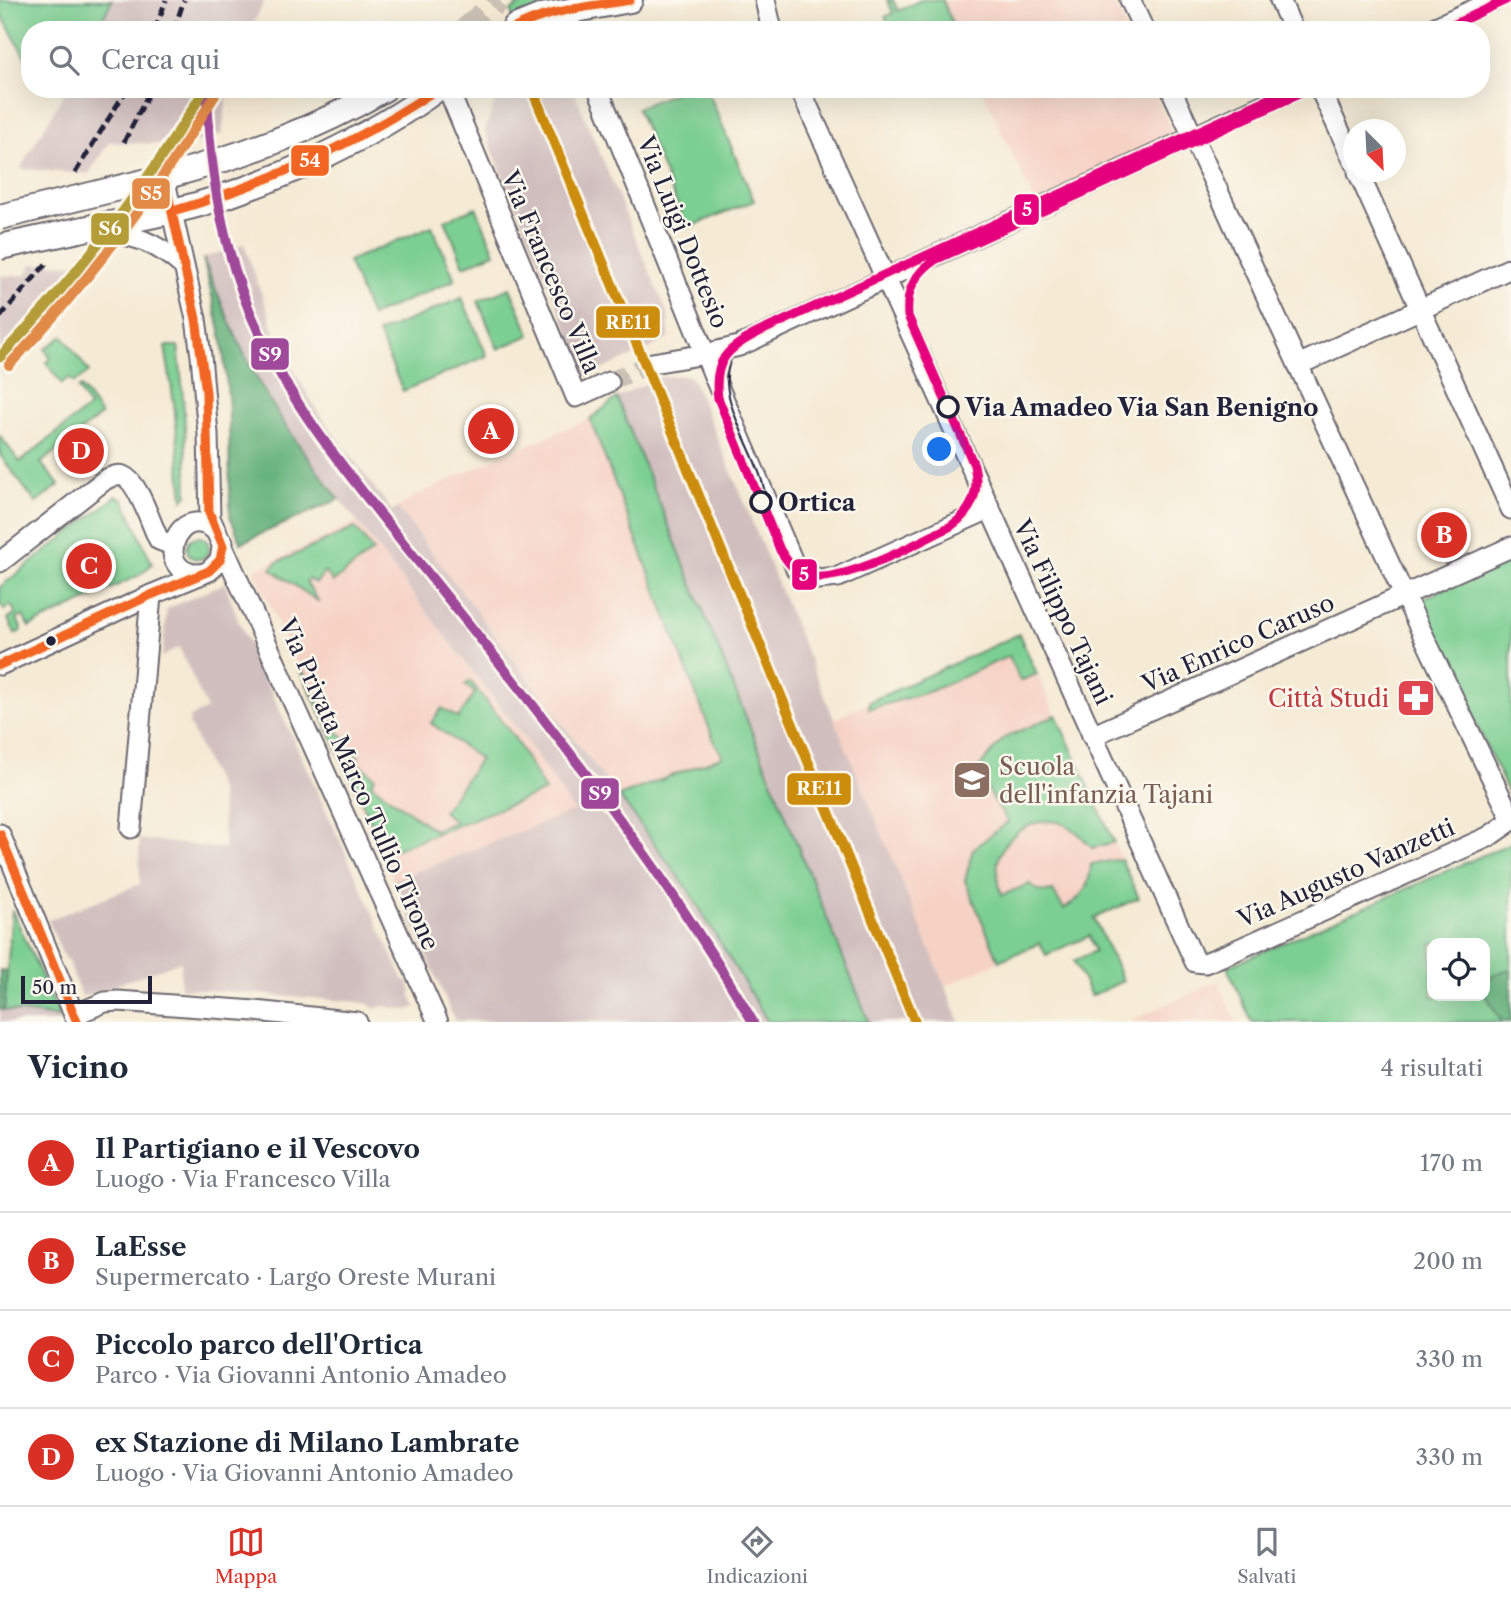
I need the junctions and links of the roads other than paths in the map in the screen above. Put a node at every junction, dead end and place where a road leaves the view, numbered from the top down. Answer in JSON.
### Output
{"nodes":[{"id":1,"x":630,"y":0,"type":"edge"},
{"id":2,"x":751,"y":0,"type":"edge"},
{"id":3,"x":765,"y":0,"type":"edge"},
{"id":4,"x":1130,"y":0,"type":"edge"},
{"id":5,"x":1280,"y":0,"type":"edge"},
{"id":6,"x":1495,"y":0,"type":"edge"},
{"id":7,"x":530,"y":21,"type":"edge"},
{"id":8,"x":569,"y":21,"type":"edge"},
{"id":9,"x":767,"y":21,"type":"edge"},
{"id":10,"x":770,"y":21,"type":"edge"},
{"id":11,"x":1140,"y":21,"type":"edge"},
{"id":12,"x":1289,"y":21,"type":"edge"},
{"id":13,"x":1449,"y":21,"type":"edge"},
{"id":14,"x":368,"y":98,"type":"edge"},
{"id":15,"x":424,"y":98,"type":"edge"},
{"id":16,"x":452,"y":98,"type":"edge"},
{"id":17,"x":602,"y":98,"type":"edge"},
{"id":18,"x":804,"y":98,"type":"edge"},
{"id":19,"x":1175,"y":98,"type":"edge"},
{"id":20,"x":1278,"y":98,"type":"edge"},
{"id":21,"x":1324,"y":98,"type":"edge"},
{"id":22,"x":1193,"y":138,"type":"junction"},
{"id":23,"x":1343,"y":140,"type":"edge"},
{"id":24,"x":164,"y":177,"type":"junction"},
{"id":25,"x":1363,"y":182,"type":"edge"},
{"id":26,"x":173,"y":211,"type":"junction"},
{"id":27,"x":0,"y":217,"type":"edge"},
{"id":28,"x":79,"y":230,"type":"junction"},
{"id":29,"x":0,"y":247,"type":"edge"},
{"id":30,"x":183,"y":266,"type":"junction"},
{"id":31,"x":1511,"y":268,"type":"edge"},
{"id":32,"x":886,"y":279,"type":"junction"},
{"id":33,"x":1421,"y":310,"type":"junction"},
{"id":34,"x":706,"y":354,"type":"junction"},
{"id":35,"x":652,"y":363,"type":"tunnel mouth"},
{"id":36,"x":1298,"y":365,"type":"junction"},
{"id":37,"x":609,"y":382,"type":"tunnel mouth"},
{"id":38,"x":208,"y":502,"type":"junction"},
{"id":39,"x":989,"y":509,"type":"junction"},
{"id":40,"x":1511,"y":509,"type":"edge"},
{"id":41,"x":192,"y":524,"type":"junction"},
{"id":42,"x":220,"y":537,"type":"junction"},
{"id":43,"x":1511,"y":547,"type":"edge"},
{"id":44,"x":173,"y":552,"type":"junction"},
{"id":45,"x":0,"y":562,"type":"edge"},
{"id":46,"x":218,"y":568,"type":"junction"},
{"id":47,"x":151,"y":595,"type":"junction"},
{"id":48,"x":1404,"y":596,"type":"junction"},
{"id":49,"x":0,"y":665,"type":"edge"},
{"id":50,"x":1092,"y":736,"type":"junction"},
{"id":51,"x":1511,"y":819,"type":"edge"},
{"id":52,"x":131,"y":828,"type":"dead end"},
{"id":53,"x":0,"y":834,"type":"edge"},
{"id":54,"x":1198,"y":964,"type":"joint"},
{"id":55,"x":76,"y":1019,"type":"edge"},
{"id":56,"x":357,"y":1022,"type":"edge"},
{"id":57,"x":438,"y":1022,"type":"edge"}],
"edges":[{"from":1,"to":8,"type":"street"},
{"from":2,"to":9,"type":"street"},
{"from":3,"to":10,"type":"street"},
{"from":4,"to":11,"type":"street"},
{"from":5,"to":12,"type":"street"},
{"from":6,"to":13,"type":"street"},
{"from":7,"to":8,"type":"street"},
{"from":14,"to":24,"type":"street"},
{"from":15,"to":26,"type":"street"},
{"from":16,"to":37,"type":"street","name":"Via Francesco Villa"},
{"from":17,"to":34,"type":"street","name":"Via Luigi Dottesio"},
{"from":18,"to":32,"type":"street","name":"Via Filippo Tajani"},
{"from":19,"to":22,"type":"street"},
{"from":20,"to":22,"type":"street"},
{"from":21,"to":23,"type":"street"},
{"from":22,"to":32,"type":"street"},
{"from":22,"to":36,"type":"street"},
{"from":24,"to":26,"type":"street","name":"Via Privata Marco Tullio Tirone"},
{"from":24,"to":27,"type":"street","bridge":true},
{"from":25,"to":33,"type":"street"},
{"from":26,"to":28,"type":"street"},
{"from":26,"to":30,"type":"street","name":"Via Privata Marco Tullio Tirone"},
{"from":28,"to":29,"type":"street","bridge":true},
{"from":28,"to":30,"type":"street"},
{"from":30,"to":38,"type":"street","name":"Via Privata Marco Tullio Tirone"},
{"from":31,"to":33,"type":"street"},
{"from":32,"to":34,"type":"street"},
{"from":32,"to":39,"type":"street","name":"Via Filippo Tajani"},
{"from":33,"to":36,"type":"street"},
{"from":33,"to":40,"type":"street"},
{"from":34,"to":35,"type":"street"},
{"from":34,"to":39,"type":"street","name":"Via Luigi Dottesio"},
{"from":36,"to":48,"type":"street"},
{"from":38,"to":41,"type":"street"},
{"from":38,"to":42,"type":"street","name":"Via Privata Marco Tullio Tirone"},
{"from":39,"to":50,"type":"street","name":"Via Filippo Tajani"},
{"from":41,"to":42,"type":"street"},
{"from":41,"to":44,"type":"street"},
{"from":42,"to":46,"type":"street","name":"Via Privata Marco Tullio Tirone"},
{"from":43,"to":48,"type":"street","name":"Via Enrico Caruso"},
{"from":44,"to":45,"type":"street"},
{"from":44,"to":46,"type":"street"},
{"from":44,"to":47,"type":"street"},
{"from":46,"to":47,"type":"street"},
{"from":46,"to":57,"type":"street","name":"Via Privata Marco Tullio Tirone"},
{"from":47,"to":49,"type":"street"},
{"from":47,"to":52,"type":"street"},
{"from":48,"to":50,"type":"street","name":"Via Enrico Caruso"},
{"from":48,"to":51,"type":"street"},
{"from":50,"to":54,"type":"street","name":"Via Filippo Tajani"},
{"from":51,"to":54,"type":"street","name":"Via Augusto Vanzetti"},
{"from":53,"to":55,"type":"street"},
{"from":55,"to":56,"type":"street"}]}
